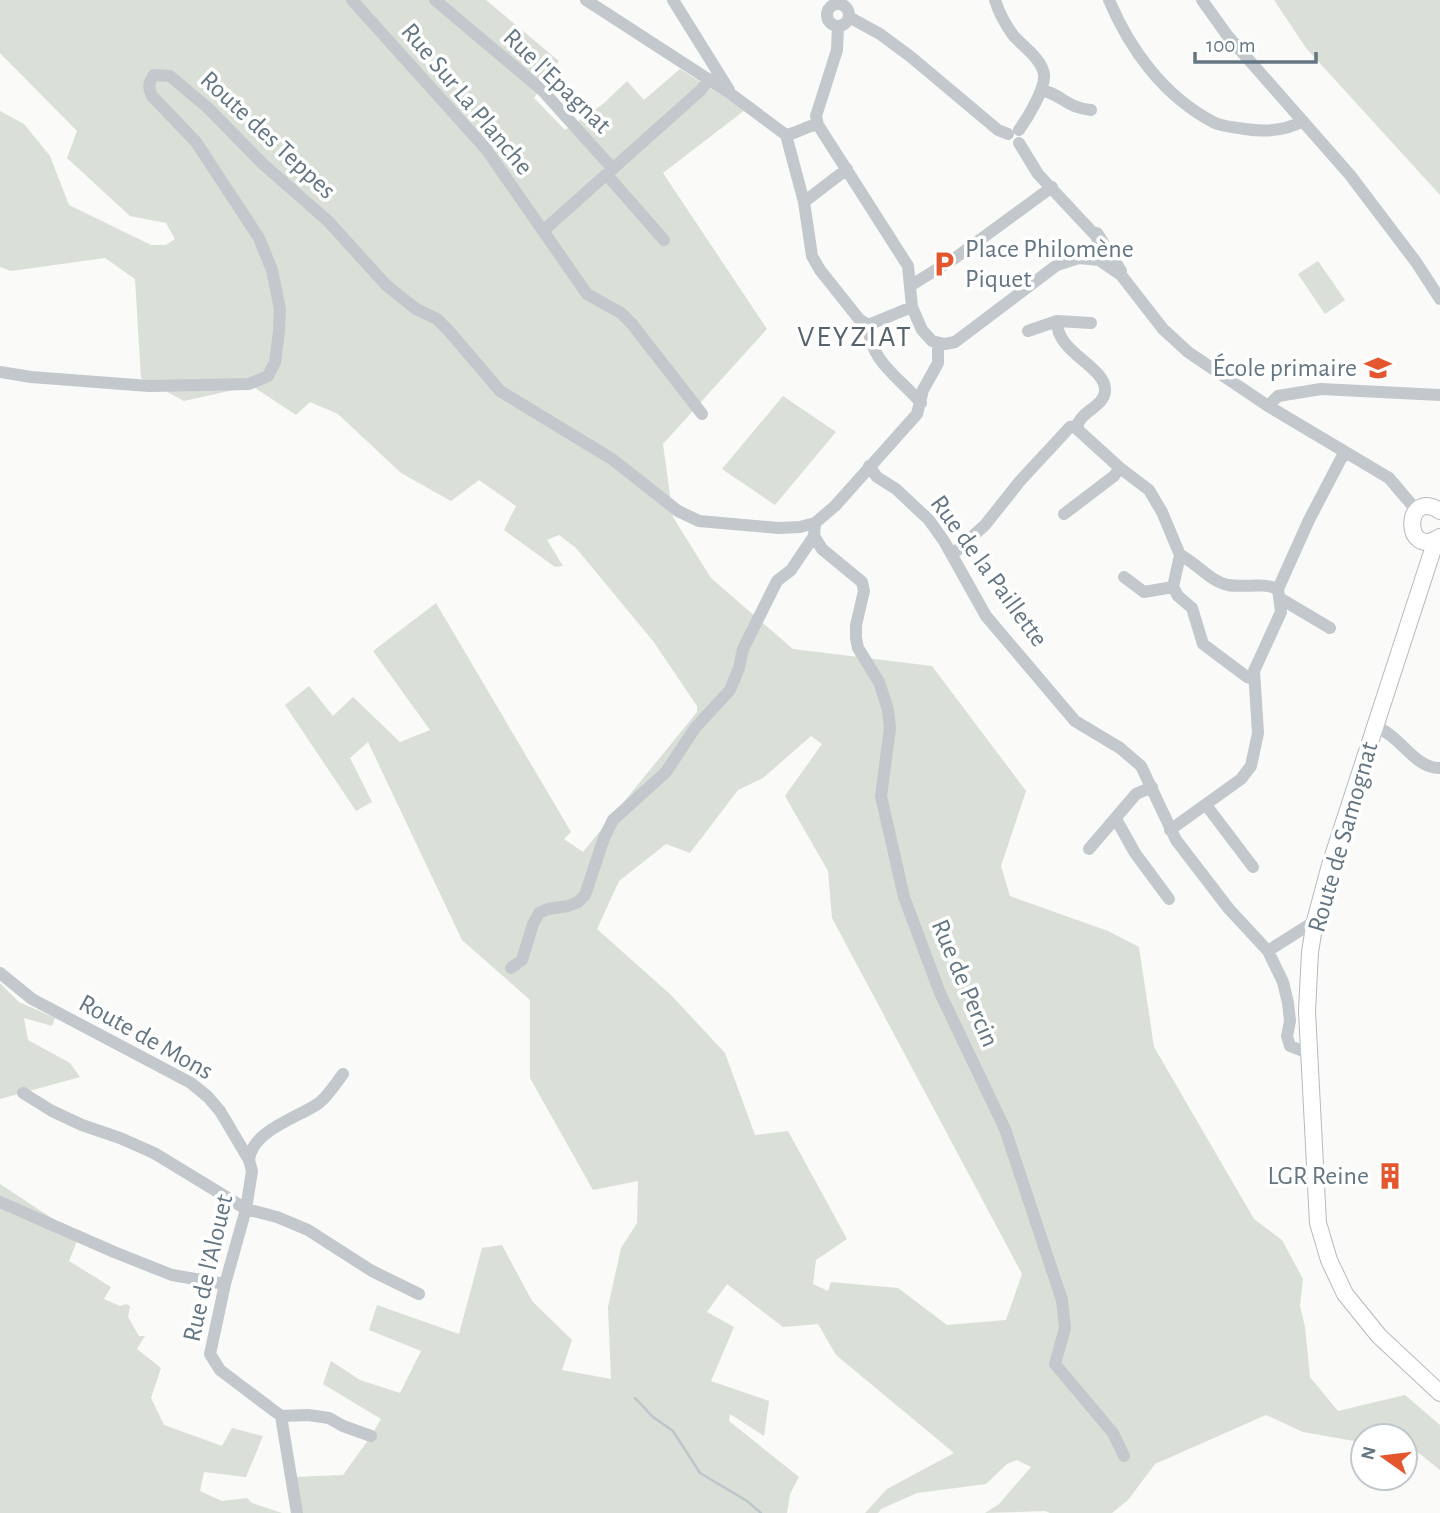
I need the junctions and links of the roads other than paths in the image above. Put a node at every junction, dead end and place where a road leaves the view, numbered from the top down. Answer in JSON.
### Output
{"nodes":[{"id":1,"x":352,"y":0,"type":"edge"},
{"id":2,"x":435,"y":0,"type":"edge"},
{"id":3,"x":586,"y":0,"type":"edge"},
{"id":4,"x":673,"y":0,"type":"edge"},
{"id":5,"x":995,"y":0,"type":"edge"},
{"id":6,"x":1110,"y":0,"type":"edge"},
{"id":7,"x":1202,"y":0,"type":"edge"},
{"id":8,"x":828,"y":3,"type":"edge"},
{"id":9,"x":849,"y":17,"type":"junction"},
{"id":10,"x":838,"y":26,"type":"junction"},
{"id":11,"x":709,"y":79,"type":"junction"},
{"id":12,"x":1041,"y":90,"type":"junction"},
{"id":13,"x":730,"y":93,"type":"junction"},
{"id":14,"x":1091,"y":110,"type":"dead end"},
{"id":15,"x":1303,"y":121,"type":"junction"},
{"id":16,"x":818,"y":125,"type":"junction"},
{"id":17,"x":786,"y":135,"type":"junction"},
{"id":18,"x":1015,"y":136,"type":"junction"},
{"id":19,"x":847,"y":169,"type":"junction"},
{"id":20,"x":610,"y":172,"type":"junction"},
{"id":21,"x":1052,"y":187,"type":"junction"},
{"id":22,"x":804,"y":202,"type":"junction"},
{"id":23,"x":1089,"y":227,"type":"junction"},
{"id":24,"x":544,"y":230,"type":"junction"},
{"id":25,"x":664,"y":240,"type":"dead end"},
{"id":26,"x":1095,"y":259,"type":"junction"},
{"id":27,"x":1126,"y":280,"type":"junction"},
{"id":28,"x":911,"y":286,"type":"junction"},
{"id":29,"x":1440,"y":299,"type":"edge"},
{"id":30,"x":912,"y":307,"type":"junction"},
{"id":31,"x":1057,"y":321,"type":"junction"},
{"id":32,"x":1091,"y":323,"type":"dead end"},
{"id":33,"x":869,"y":325,"type":"junction"},
{"id":34,"x":1028,"y":331,"type":"dead end"},
{"id":35,"x":938,"y":343,"type":"junction"},
{"id":36,"x":0,"y":372,"type":"edge"},
{"id":37,"x":1440,"y":395,"type":"edge"},
{"id":38,"x":920,"y":403,"type":"junction"},
{"id":39,"x":1268,"y":406,"type":"junction"},
{"id":40,"x":702,"y":414,"type":"dead end"},
{"id":41,"x":1077,"y":426,"type":"junction"},
{"id":42,"x":1344,"y":453,"type":"junction"},
{"id":43,"x":869,"y":466,"type":"junction"},
{"id":44,"x":1120,"y":468,"type":"junction"},
{"id":45,"x":1432,"y":508,"type":"edge"},
{"id":46,"x":1064,"y":514,"type":"dead end"},
{"id":47,"x":814,"y":529,"type":"junction"},
{"id":48,"x":1440,"y":537,"type":"edge"},
{"id":49,"x":1419,"y":538,"type":"junction"},
{"id":50,"x":952,"y":555,"type":"junction"},
{"id":51,"x":1180,"y":555,"type":"junction"},
{"id":52,"x":1124,"y":577,"type":"dead end"},
{"id":53,"x":1425,"y":581,"type":"junction"},
{"id":54,"x":1173,"y":587,"type":"junction"},
{"id":55,"x":1279,"y":594,"type":"junction"},
{"id":56,"x":1330,"y":628,"type":"dead end"},
{"id":57,"x":1253,"y":679,"type":"junction"},
{"id":58,"x":1376,"y":727,"type":"junction"},
{"id":59,"x":1440,"y":768,"type":"edge"},
{"id":60,"x":1152,"y":787,"type":"junction"},
{"id":61,"x":1206,"y":805,"type":"junction"},
{"id":62,"x":1116,"y":819,"type":"junction"},
{"id":63,"x":1170,"y":830,"type":"junction"},
{"id":64,"x":1089,"y":849,"type":"dead end"},
{"id":65,"x":1254,"y":867,"type":"dead end"},
{"id":66,"x":1169,"y":899,"type":"dead end"},
{"id":67,"x":1315,"y":921,"type":"junction"},
{"id":68,"x":1268,"y":951,"type":"junction"},
{"id":69,"x":511,"y":968,"type":"dead end"},
{"id":70,"x":0,"y":973,"type":"edge"},
{"id":71,"x":1308,"y":1053,"type":"junction"},
{"id":72,"x":344,"y":1074,"type":"dead end"},
{"id":73,"x":23,"y":1093,"type":"dead end"},
{"id":74,"x":249,"y":1160,"type":"junction"},
{"id":75,"x":0,"y":1202,"type":"edge"},
{"id":76,"x":246,"y":1209,"type":"junction"},
{"id":77,"x":225,"y":1284,"type":"junction"},
{"id":78,"x":419,"y":1294,"type":"dead end"},
{"id":79,"x":1440,"y":1393,"type":"edge"},
{"id":80,"x":281,"y":1416,"type":"junction"},
{"id":81,"x":371,"y":1436,"type":"dead end"},
{"id":82,"x":1124,"y":1456,"type":"dead end"},
{"id":83,"x":297,"y":1513,"type":"edge"}],
"edges":[{"from":1,"to":24,"type":"street","name":"Rue Sur La Planche"},
{"from":2,"to":20,"type":"street","name":"Rue l'Epagnat"},
{"from":3,"to":11,"type":"street"},
{"from":4,"to":13,"type":"street"},
{"from":5,"to":12,"type":"street"},
{"from":6,"to":15,"type":"street"},
{"from":7,"to":15,"type":"street"},
{"from":8,"to":9,"type":"street"},
{"from":8,"to":10,"type":"street"},
{"from":9,"to":10,"type":"street"},
{"from":9,"to":18,"type":"street"},
{"from":10,"to":16,"type":"street"},
{"from":11,"to":13,"type":"street"},
{"from":11,"to":20,"type":"street"},
{"from":12,"to":14,"type":"street"},
{"from":12,"to":18,"type":"street"},
{"from":13,"to":17,"type":"street"},
{"from":15,"to":29,"type":"street"},
{"from":16,"to":17,"type":"street"},
{"from":16,"to":19,"type":"street"},
{"from":17,"to":22,"type":"street"},
{"from":18,"to":21,"type":"street"},
{"from":19,"to":22,"type":"street"},
{"from":19,"to":28,"type":"street"},
{"from":20,"to":24,"type":"street"},
{"from":20,"to":25,"type":"street","name":"Rue l'Epagnat"},
{"from":21,"to":23,"type":"street"},
{"from":21,"to":28,"type":"street"},
{"from":22,"to":33,"type":"street"},
{"from":23,"to":26,"type":"street"},
{"from":23,"to":27,"type":"street"},
{"from":24,"to":40,"type":"street","name":"Rue Sur La Planche"},
{"from":26,"to":27,"type":"street"},
{"from":26,"to":35,"type":"street"},
{"from":27,"to":39,"type":"street"},
{"from":28,"to":30,"type":"street"},
{"from":30,"to":33,"type":"street"},
{"from":30,"to":35,"type":"street"},
{"from":31,"to":32,"type":"street"},
{"from":31,"to":34,"type":"street"},
{"from":31,"to":41,"type":"street"},
{"from":33,"to":38,"type":"street"},
{"from":35,"to":38,"type":"street"},
{"from":36,"to":47,"type":"street","name":"Route des Teppes"},
{"from":37,"to":39,"type":"street"},
{"from":38,"to":43,"type":"street"},
{"from":39,"to":42,"type":"street"},
{"from":41,"to":44,"type":"street"},
{"from":41,"to":50,"type":"street"},
{"from":42,"to":45,"type":"street"},
{"from":42,"to":55,"type":"street"},
{"from":43,"to":47,"type":"street"},
{"from":43,"to":50,"type":"street","name":"Rue de la Paillette"},
{"from":44,"to":46,"type":"street"},
{"from":44,"to":51,"type":"street"},
{"from":45,"to":49,"type":"main road","name":"Route de Samognat"},
{"from":47,"to":69,"type":"street"},
{"from":47,"to":82,"type":"street","name":"Rue de Percin"},
{"from":48,"to":49,"type":"main road"},
{"from":48,"to":53,"type":"main road","name":"Route de Samognat"},
{"from":49,"to":53,"type":"main road","name":"Route de Samognat"},
{"from":50,"to":60,"type":"street","name":"Rue de la Paillette"},
{"from":51,"to":54,"type":"street"},
{"from":51,"to":55,"type":"street"},
{"from":52,"to":54,"type":"street"},
{"from":53,"to":58,"type":"main road","name":"Route de Samognat"},
{"from":54,"to":57,"type":"street"},
{"from":55,"to":56,"type":"street"},
{"from":55,"to":57,"type":"street"},
{"from":57,"to":61,"type":"street"},
{"from":58,"to":59,"type":"street"},
{"from":58,"to":67,"type":"main road","name":"Route de Samognat"},
{"from":60,"to":62,"type":"street"},
{"from":60,"to":63,"type":"street","name":"Rue de la Paillette"},
{"from":61,"to":63,"type":"street"},
{"from":61,"to":65,"type":"street"},
{"from":62,"to":64,"type":"street"},
{"from":62,"to":66,"type":"street"},
{"from":63,"to":68,"type":"street","name":"Rue de la Paillette"},
{"from":67,"to":68,"type":"street"},
{"from":67,"to":71,"type":"main road","name":"Route de Samognat"},
{"from":68,"to":71,"type":"street","name":"Rue de la Paillette"},
{"from":70,"to":74,"type":"street","name":"Route de Mons"},
{"from":71,"to":79,"type":"main road","name":"Route de Samognat"},
{"from":72,"to":74,"type":"street"},
{"from":73,"to":76,"type":"street"},
{"from":74,"to":76,"type":"street","name":"Rue de l'Alouet"},
{"from":75,"to":77,"type":"street"},
{"from":76,"to":77,"type":"street","name":"Rue de l'Alouet"},
{"from":76,"to":78,"type":"street"},
{"from":77,"to":80,"type":"street","name":"Rue de l'Alouet"},
{"from":80,"to":81,"type":"street"},
{"from":80,"to":83,"type":"street"}]}
